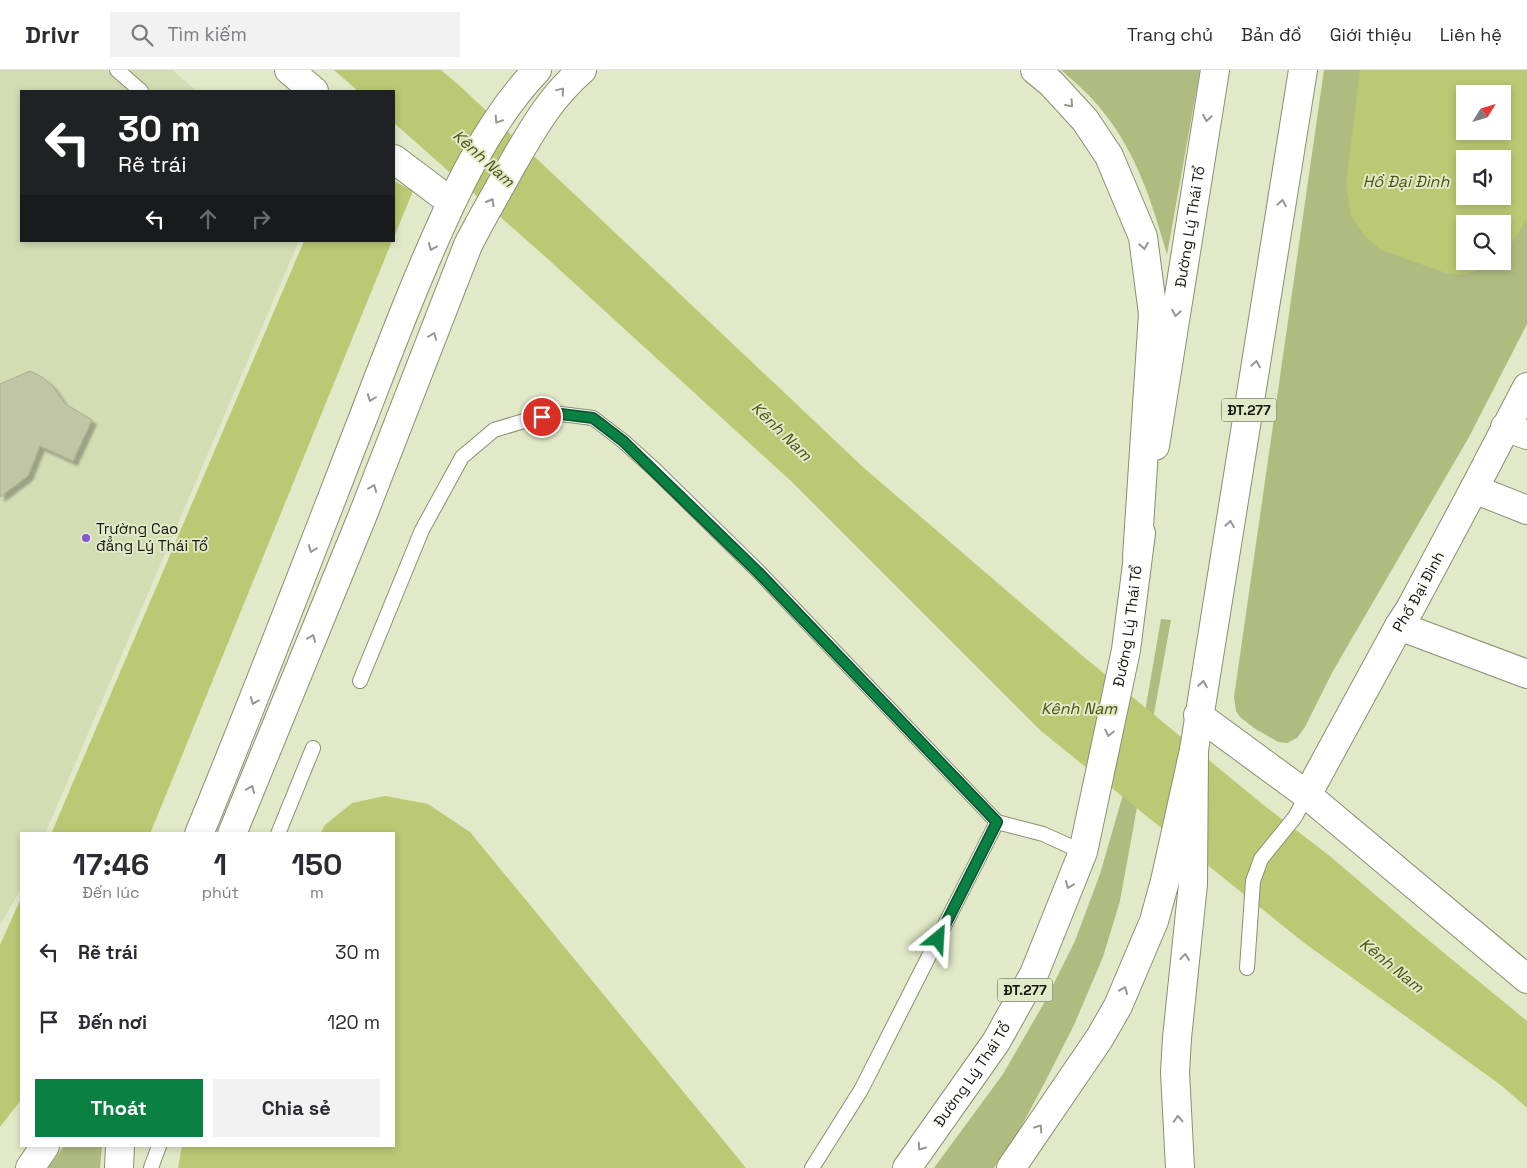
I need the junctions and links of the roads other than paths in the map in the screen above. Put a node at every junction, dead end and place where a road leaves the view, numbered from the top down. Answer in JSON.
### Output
{"nodes":[{"id":1,"x":117,"y":70,"type":"edge"},
{"id":2,"x":289,"y":70,"type":"edge"},
{"id":3,"x":582,"y":70,"type":"edge"},
{"id":4,"x":1035,"y":70,"type":"edge"},
{"id":5,"x":1215,"y":70,"type":"edge"},
{"id":6,"x":1303,"y":70,"type":"edge"},
{"id":7,"x":526,"y":74,"type":"edge"},
{"id":8,"x":140,"y":90,"type":"edge"},
{"id":9,"x":313,"y":90,"type":"edge"},
{"id":10,"x":395,"y":160,"type":"edge"},
{"id":11,"x":450,"y":202,"type":"junction"},
{"id":12,"x":1527,"y":387,"type":"edge"},
{"id":13,"x":1516,"y":431,"type":"edge"},
{"id":14,"x":1474,"y":489,"type":"junction"},
{"id":15,"x":1527,"y":510,"type":"edge"},
{"id":16,"x":1137,"y":556,"type":"junction"},
{"id":17,"x":1399,"y":626,"type":"junction"},
{"id":18,"x":1527,"y":674,"type":"edge"},
{"id":19,"x":360,"y":681,"type":"dead end"},
{"id":20,"x":1198,"y":715,"type":"junction"},
{"id":21,"x":313,"y":748,"type":"dead end"},
{"id":22,"x":1194,"y":750,"type":"junction"},
{"id":23,"x":1307,"y":795,"type":"junction"},
{"id":24,"x":997,"y":822,"type":"junction"},
{"id":25,"x":200,"y":832,"type":"edge"},
{"id":26,"x":233,"y":832,"type":"edge"},
{"id":27,"x":279,"y":832,"type":"edge"},
{"id":28,"x":1083,"y":852,"type":"junction"},
{"id":29,"x":1247,"y":968,"type":"dead end"},
{"id":30,"x":1527,"y":979,"type":"edge"},
{"id":31,"x":45,"y":1147,"type":"edge"},
{"id":32,"x":120,"y":1147,"type":"edge"},
{"id":33,"x":158,"y":1147,"type":"edge"},
{"id":34,"x":30,"y":1168,"type":"edge"},
{"id":35,"x":119,"y":1168,"type":"edge"},
{"id":36,"x":151,"y":1168,"type":"edge"},
{"id":37,"x":812,"y":1168,"type":"edge"},
{"id":38,"x":906,"y":1168,"type":"edge"},
{"id":39,"x":1011,"y":1168,"type":"edge"},
{"id":40,"x":1180,"y":1168,"type":"edge"}],
"edges":[{"from":1,"to":8,"type":"lane"},
{"from":2,"to":9,"type":"main road"},
{"from":26,"to":3,"type":"main road","one_way":true},
{"from":4,"to":16,"type":"main road","one_way":true},
{"from":5,"to":16,"type":"main road","name":"Đường Lý Thái Tổ","number":"ĐT.277","one_way":true},
{"from":20,"to":6,"type":"main road","number":"ĐT.277","one_way":true},
{"from":7,"to":11,"type":"main road","one_way":true},
{"from":10,"to":11,"type":"main road"},
{"from":11,"to":25,"type":"main road","one_way":true},
{"from":12,"to":13,"type":"main road","name":"Phố Đại Đình"},
{"from":13,"to":14,"type":"main road","name":"Phố Đại Đình"},
{"from":14,"to":15,"type":"main road"},
{"from":14,"to":17,"type":"main road","name":"Phố Đại Đình"},
{"from":16,"to":28,"type":"main road","name":"Đường Lý Thái Tổ","number":"ĐT.277","one_way":true},
{"from":17,"to":18,"type":"main road"},
{"from":17,"to":23,"type":"main road","name":"Phố Đại Đình"},
{"from":19,"to":24,"type":"lane"},
{"from":20,"to":22,"type":"main road","number":"ĐT.277"},
{"from":20,"to":23,"type":"main road"},
{"from":21,"to":27,"type":"lane"},
{"from":39,"to":22,"type":"main road","number":"ĐT.277","one_way":true},
{"from":40,"to":22,"type":"main road","one_way":true},
{"from":23,"to":29,"type":"lane"},
{"from":23,"to":30,"type":"main road"},
{"from":24,"to":28,"type":"lane"},
{"from":24,"to":37,"type":"lane"},
{"from":28,"to":38,"type":"main road","name":"Đường Lý Thái Tổ","number":"ĐT.277","one_way":true},
{"from":31,"to":34,"type":"main road"},
{"from":32,"to":35,"type":"main road"},
{"from":33,"to":36,"type":"lane"}]}
